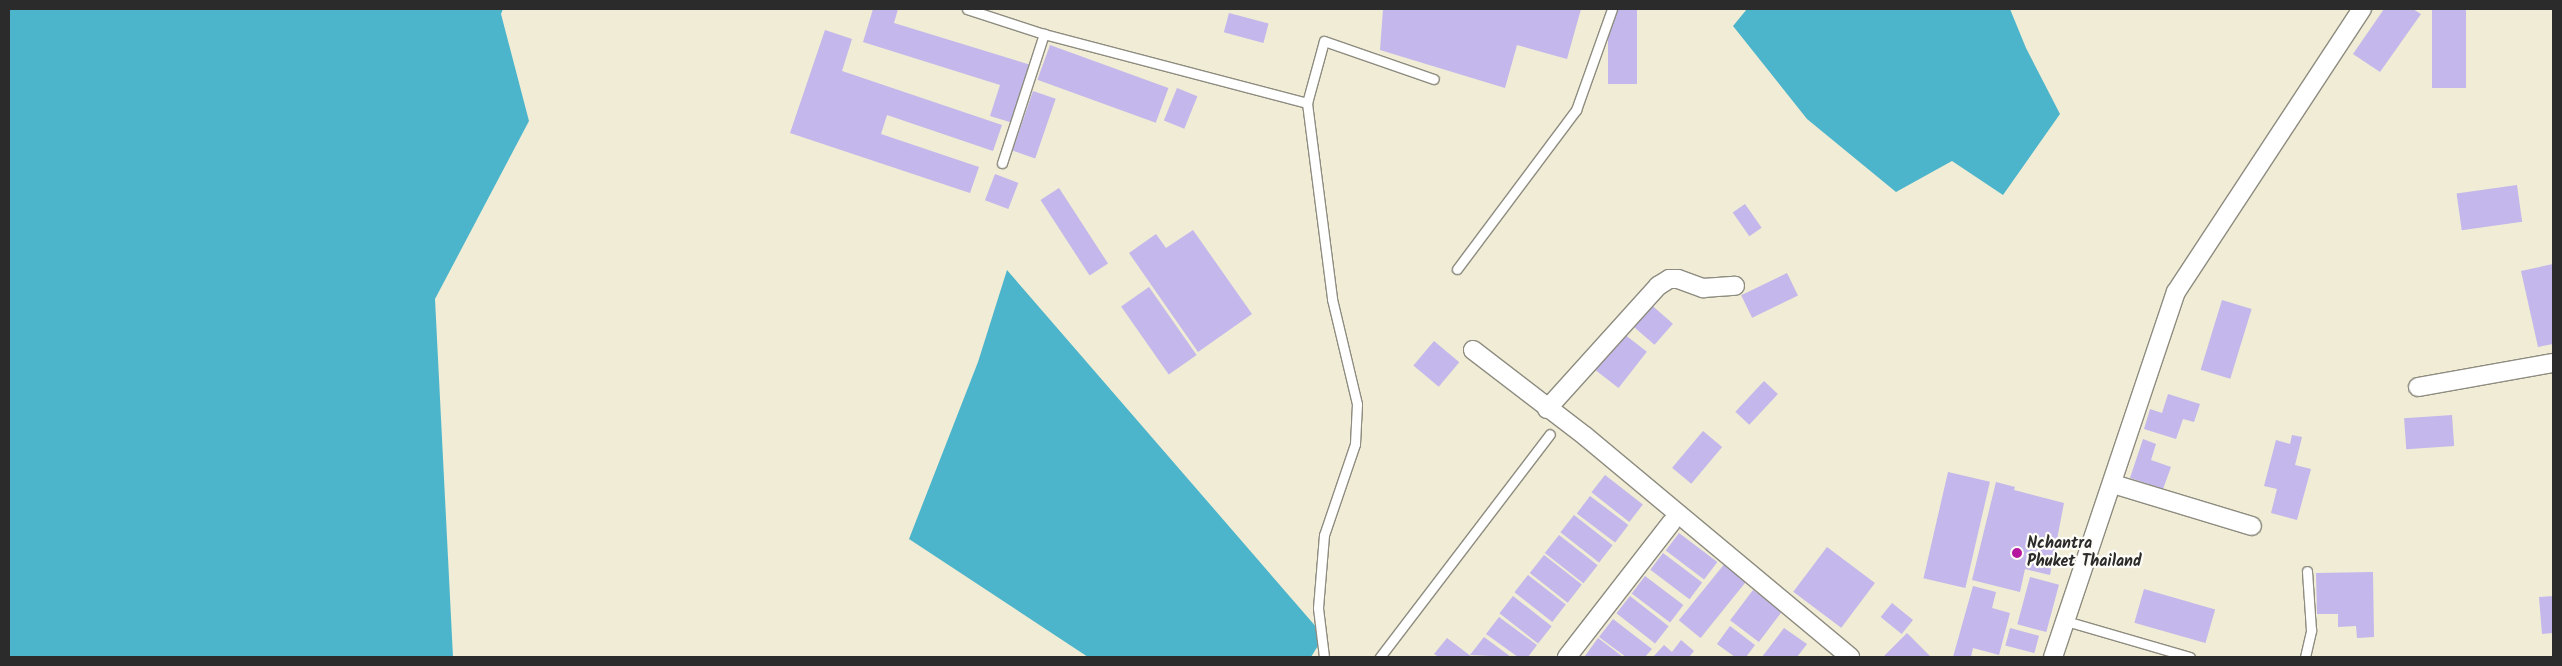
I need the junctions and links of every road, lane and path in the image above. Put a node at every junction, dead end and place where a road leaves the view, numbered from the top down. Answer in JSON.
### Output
{"nodes":[{"id":1,"x":966,"y":9,"type":"edge"},
{"id":2,"x":1612,"y":9,"type":"edge"},
{"id":3,"x":2362,"y":9,"type":"edge"},
{"id":4,"x":1044,"y":34,"type":"junction"},
{"id":5,"x":1434,"y":79,"type":"dead end"},
{"id":6,"x":1307,"y":103,"type":"junction"},
{"id":7,"x":1002,"y":163,"type":"dead end"},
{"id":8,"x":1457,"y":269,"type":"dead end"},
{"id":9,"x":1735,"y":286,"type":"dead end"},
{"id":10,"x":1473,"y":350,"type":"dead end"},
{"id":11,"x":2553,"y":363,"type":"edge"},
{"id":12,"x":2418,"y":387,"type":"dead end"},
{"id":13,"x":1547,"y":409,"type":"junction"},
{"id":14,"x":1550,"y":434,"type":"dead end"},
{"id":15,"x":2113,"y":484,"type":"junction"},
{"id":16,"x":1671,"y":524,"type":"dead end"},
{"id":17,"x":2252,"y":526,"type":"dead end"},
{"id":18,"x":2307,"y":571,"type":"dead end"},
{"id":19,"x":2066,"y":621,"type":"junction"},
{"id":20,"x":1324,"y":657,"type":"edge"},
{"id":21,"x":1380,"y":657,"type":"edge"},
{"id":22,"x":1567,"y":657,"type":"edge"},
{"id":23,"x":1850,"y":657,"type":"edge"},
{"id":24,"x":2053,"y":657,"type":"edge"},
{"id":25,"x":2190,"y":657,"type":"edge"},
{"id":26,"x":2305,"y":657,"type":"edge"}],
"edges":[{"from":1,"to":4,"type":"lane"},
{"from":2,"to":8,"type":"lane"},
{"from":3,"to":15,"type":"street"},
{"from":4,"to":6,"type":"lane"},
{"from":4,"to":7,"type":"lane"},
{"from":5,"to":6,"type":"lane"},
{"from":6,"to":20,"type":"lane"},
{"from":9,"to":13,"type":"street"},
{"from":10,"to":13,"type":"street"},
{"from":11,"to":12,"type":"street"},
{"from":13,"to":23,"type":"street"},
{"from":14,"to":21,"type":"lane"},
{"from":15,"to":17,"type":"street"},
{"from":15,"to":19,"type":"street"},
{"from":16,"to":22,"type":"street"},
{"from":18,"to":26,"type":"lane"},
{"from":19,"to":24,"type":"street"},
{"from":19,"to":25,"type":"lane"}]}
